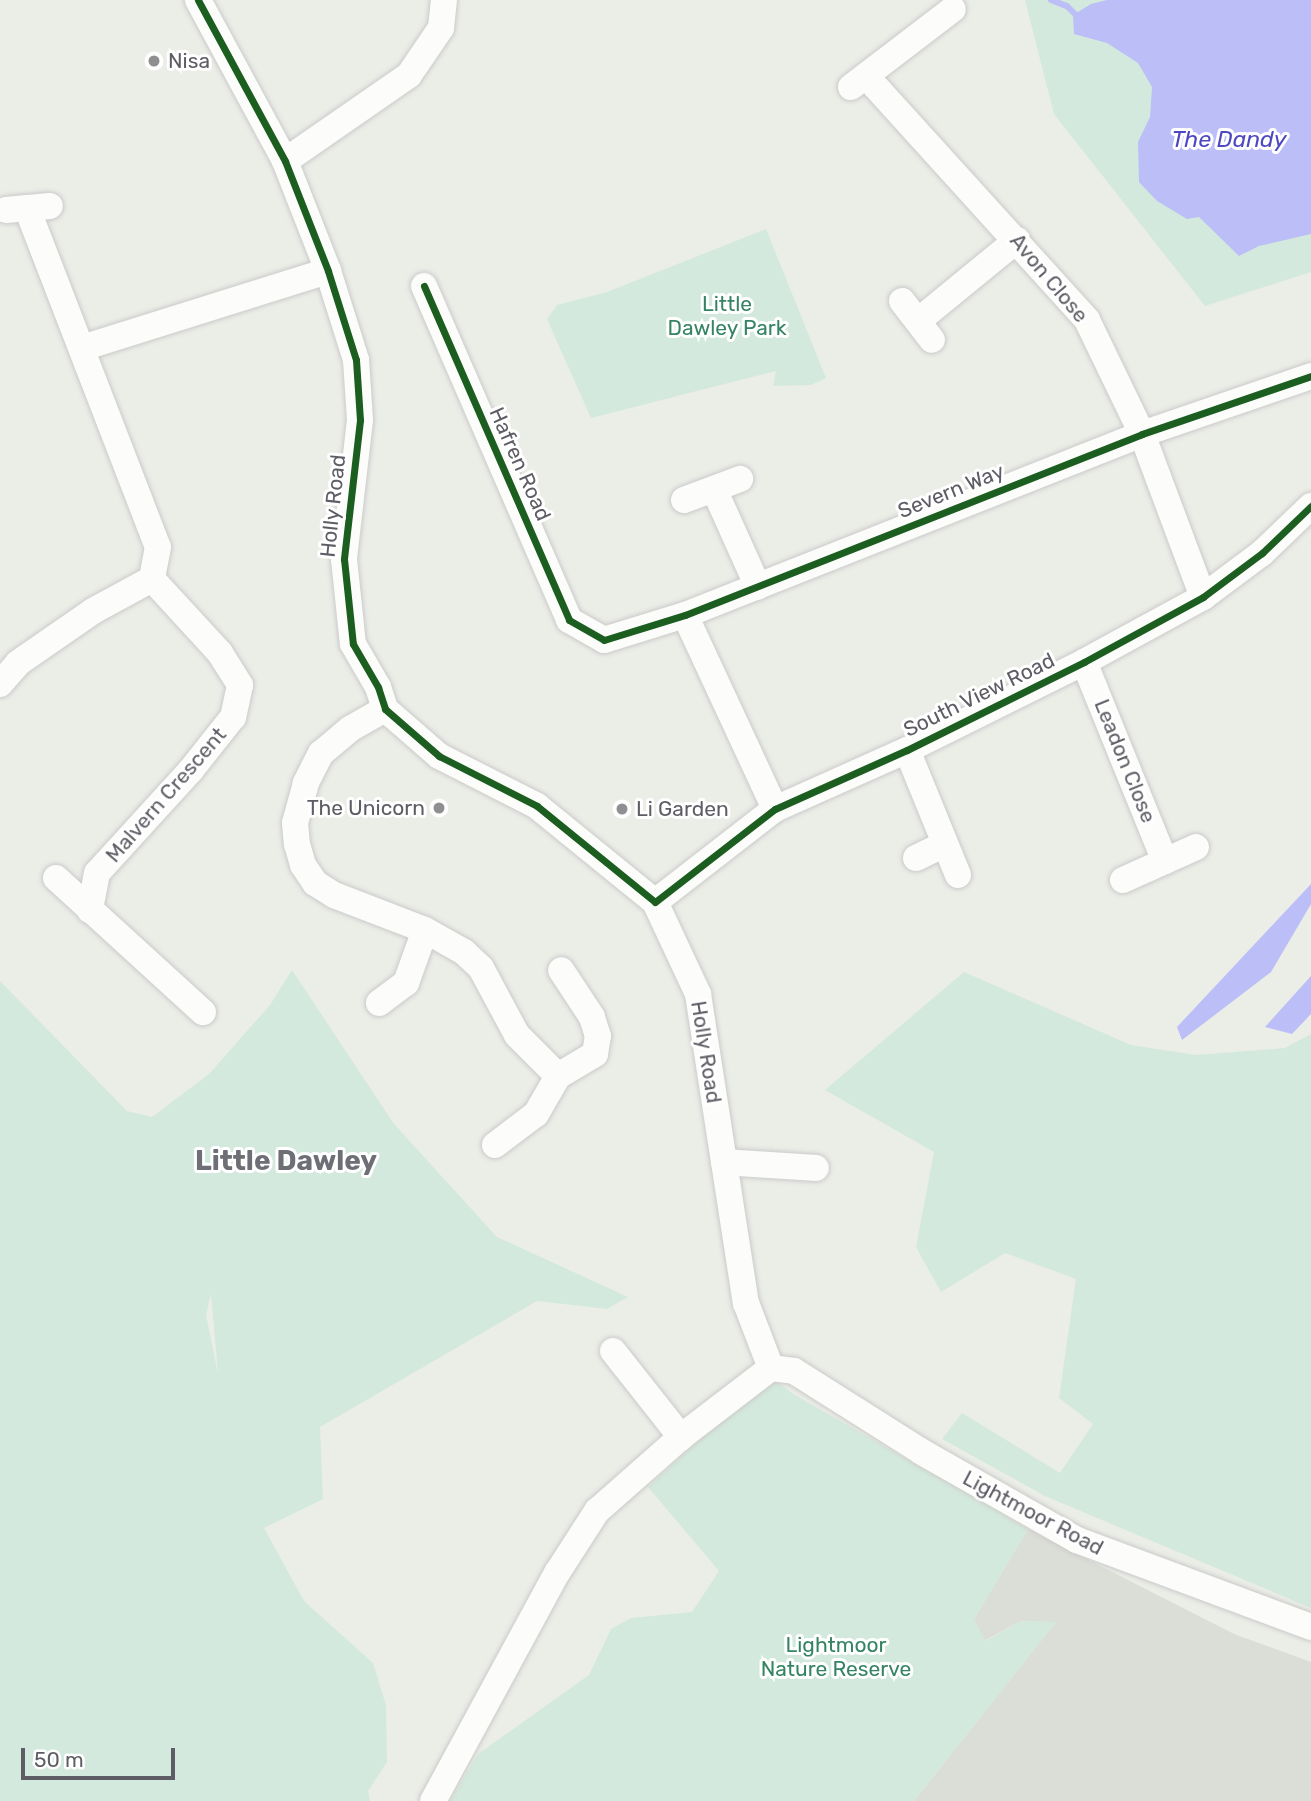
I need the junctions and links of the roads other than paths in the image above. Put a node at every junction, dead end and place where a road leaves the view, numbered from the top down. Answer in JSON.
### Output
{"nodes":[{"id":1,"x":198,"y":0,"type":"edge"},
{"id":2,"x":444,"y":0,"type":"edge"},
{"id":3,"x":953,"y":9,"type":"dead end"},
{"id":4,"x":285,"y":161,"type":"junction"},
{"id":5,"x":28,"y":208,"type":"dead end"},
{"id":6,"x":1017,"y":240,"type":"junction"},
{"id":7,"x":328,"y":271,"type":"junction"},
{"id":8,"x":424,"y":286,"type":"dead end"},
{"id":9,"x":917,"y":321,"type":"dead end"},
{"id":10,"x":82,"y":348,"type":"junction"},
{"id":11,"x":1311,"y":376,"type":"edge"},
{"id":12,"x":1142,"y":434,"type":"junction"},
{"id":13,"x":740,"y":479,"type":"dead end"},
{"id":14,"x":714,"y":489,"type":"junction"},
{"id":15,"x":684,"y":500,"type":"dead end"},
{"id":16,"x":1311,"y":506,"type":"edge"},
{"id":17,"x":152,"y":579,"type":"junction"},
{"id":18,"x":758,"y":587,"type":"junction"},
{"id":19,"x":1203,"y":597,"type":"junction"},
{"id":20,"x":685,"y":615,"type":"junction"},
{"id":21,"x":604,"y":640,"type":"joint"},
{"id":22,"x":1084,"y":662,"type":"junction"},
{"id":23,"x":0,"y":684,"type":"edge"},
{"id":24,"x":385,"y":709,"type":"junction"},
{"id":25,"x":907,"y":750,"type":"junction"},
{"id":26,"x":775,"y":809,"type":"junction"},
{"id":27,"x":945,"y":844,"type":"junction"},
{"id":28,"x":1196,"y":847,"type":"dead end"},
{"id":29,"x":916,"y":858,"type":"dead end"},
{"id":30,"x":1165,"y":860,"type":"junction"},
{"id":31,"x":958,"y":875,"type":"dead end"},
{"id":32,"x":55,"y":878,"type":"dead end"},
{"id":33,"x":1123,"y":880,"type":"dead end"},
{"id":34,"x":655,"y":902,"type":"junction"},
{"id":35,"x":90,"y":910,"type":"junction"},
{"id":36,"x":425,"y":930,"type":"junction"},
{"id":37,"x":561,"y":970,"type":"dead end"},
{"id":38,"x":379,"y":1003,"type":"dead end"},
{"id":39,"x":203,"y":1012,"type":"dead end"},
{"id":40,"x":558,"y":1076,"type":"junction"},
{"id":41,"x":495,"y":1145,"type":"dead end"},
{"id":42,"x":724,"y":1162,"type":"junction"},
{"id":43,"x":816,"y":1168,"type":"dead end"},
{"id":44,"x":613,"y":1351,"type":"dead end"},
{"id":45,"x":771,"y":1368,"type":"junction"},
{"id":46,"x":681,"y":1437,"type":"junction"},
{"id":47,"x":1311,"y":1627,"type":"edge"},
{"id":48,"x":433,"y":1801,"type":"edge"}],
"edges":[{"from":1,"to":4,"type":"street","name":"Holly Road"},
{"from":2,"to":4,"type":"street"},
{"from":3,"to":6,"type":"street","name":"Avon Close"},
{"from":4,"to":7,"type":"street","name":"Holly Road"},
{"from":5,"to":10,"type":"street"},
{"from":6,"to":9,"type":"street"},
{"from":6,"to":12,"type":"street","name":"Avon Close"},
{"from":7,"to":10,"type":"street"},
{"from":7,"to":24,"type":"street","name":"Holly Road"},
{"from":8,"to":21,"type":"street","name":"Hafren Road"},
{"from":10,"to":17,"type":"street"},
{"from":11,"to":12,"type":"street","name":"Severn Way"},
{"from":12,"to":18,"type":"street","name":"Severn Way"},
{"from":12,"to":19,"type":"street","name":"Avon Close"},
{"from":13,"to":14,"type":"street"},
{"from":14,"to":15,"type":"street"},
{"from":14,"to":18,"type":"street"},
{"from":16,"to":19,"type":"street","name":"South View Road"},
{"from":17,"to":23,"type":"street"},
{"from":17,"to":35,"type":"street","name":"Malvern Crescent"},
{"from":18,"to":20,"type":"street","name":"Severn Way"},
{"from":19,"to":22,"type":"street","name":"South View Road"},
{"from":20,"to":21,"type":"street","name":"Severn Way"},
{"from":20,"to":26,"type":"street"},
{"from":22,"to":25,"type":"street","name":"South View Road"},
{"from":22,"to":30,"type":"street","name":"Leadon Close"},
{"from":24,"to":34,"type":"street","name":"Holly Road"},
{"from":24,"to":36,"type":"street"},
{"from":25,"to":26,"type":"street","name":"South View Road"},
{"from":25,"to":27,"type":"street"},
{"from":26,"to":34,"type":"street","name":"South View Road"},
{"from":27,"to":29,"type":"street"},
{"from":27,"to":31,"type":"street"},
{"from":28,"to":30,"type":"street"},
{"from":30,"to":33,"type":"street"},
{"from":32,"to":35,"type":"street"},
{"from":34,"to":42,"type":"street","name":"Holly Road"},
{"from":35,"to":39,"type":"street"},
{"from":36,"to":38,"type":"street"},
{"from":36,"to":40,"type":"street"},
{"from":37,"to":40,"type":"street"},
{"from":40,"to":41,"type":"street"},
{"from":42,"to":43,"type":"street"},
{"from":42,"to":45,"type":"street","name":"Holly Road"},
{"from":44,"to":46,"type":"street"},
{"from":45,"to":46,"type":"street"},
{"from":45,"to":47,"type":"street","name":"Lightmoor Road"},
{"from":46,"to":48,"type":"street"}]}
